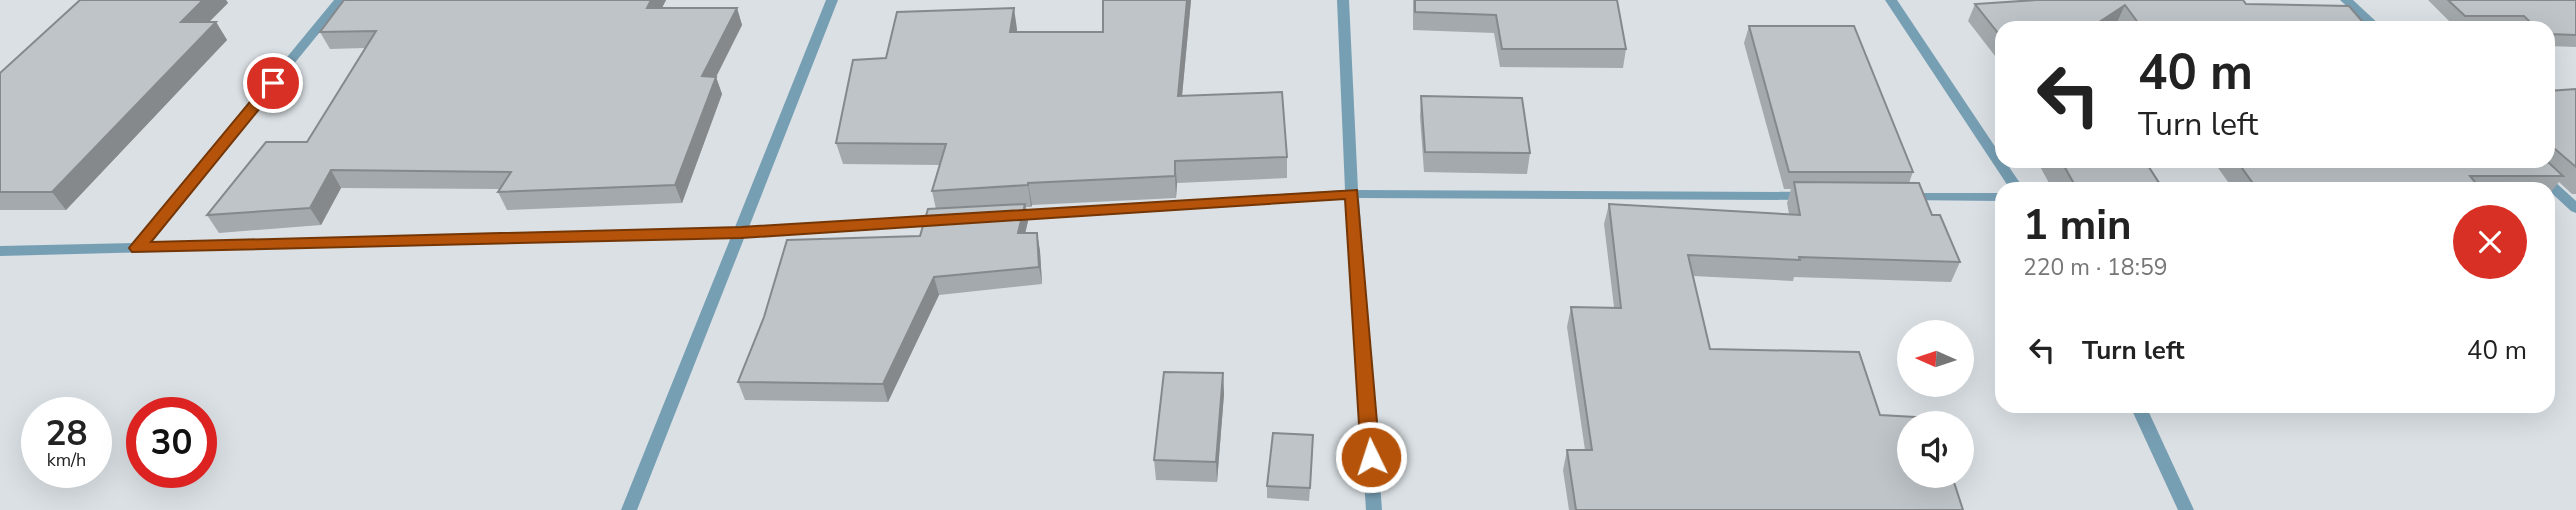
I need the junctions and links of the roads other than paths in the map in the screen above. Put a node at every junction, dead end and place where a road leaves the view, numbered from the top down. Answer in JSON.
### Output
{"nodes":[{"id":1,"x":340,"y":0,"type":"edge"},
{"id":2,"x":832,"y":0,"type":"edge"},
{"id":3,"x":1343,"y":0,"type":"edge"},
{"id":4,"x":1891,"y":0,"type":"edge"},
{"id":5,"x":2346,"y":0,"type":"edge"},
{"id":6,"x":2369,"y":21,"type":"edge"},
{"id":7,"x":1995,"y":156,"type":"edge"},
{"id":8,"x":2532,"y":168,"type":"edge"},
{"id":9,"x":2547,"y":182,"type":"edge"},
{"id":10,"x":2555,"y":189,"type":"edge"},
{"id":11,"x":1352,"y":194,"type":"junction"},
{"id":12,"x":1822,"y":196,"type":"edge"},
{"id":13,"x":1891,"y":197,"type":"edge"},
{"id":14,"x":1995,"y":197,"type":"edge"},
{"id":15,"x":2576,"y":208,"type":"edge"},
{"id":16,"x":991,"y":217,"type":"edge"},
{"id":17,"x":963,"y":218,"type":"edge"},
{"id":18,"x":741,"y":232,"type":"junction"},
{"id":19,"x":137,"y":248,"type":"junction"},
{"id":20,"x":0,"y":251,"type":"edge"},
{"id":21,"x":2141,"y":413,"type":"edge"},
{"id":22,"x":629,"y":510,"type":"edge"},
{"id":23,"x":1374,"y":510,"type":"edge"},
{"id":24,"x":2186,"y":510,"type":"edge"}],
"edges":[{"from":1,"to":19,"type":"street"},
{"from":2,"to":18,"type":"street"},
{"from":3,"to":11,"type":"street"},
{"from":4,"to":7,"type":"street"},
{"from":5,"to":6,"type":"street"},
{"from":8,"to":9,"type":"street"},
{"from":10,"to":15,"type":"street"},
{"from":11,"to":12,"type":"street"},
{"from":11,"to":16,"type":"street"},
{"from":11,"to":23,"type":"street"},
{"from":13,"to":14,"type":"street"},
{"from":17,"to":18,"type":"street"},
{"from":18,"to":19,"type":"street"},
{"from":18,"to":22,"type":"street"},
{"from":19,"to":20,"type":"street"},
{"from":21,"to":24,"type":"street"}]}
